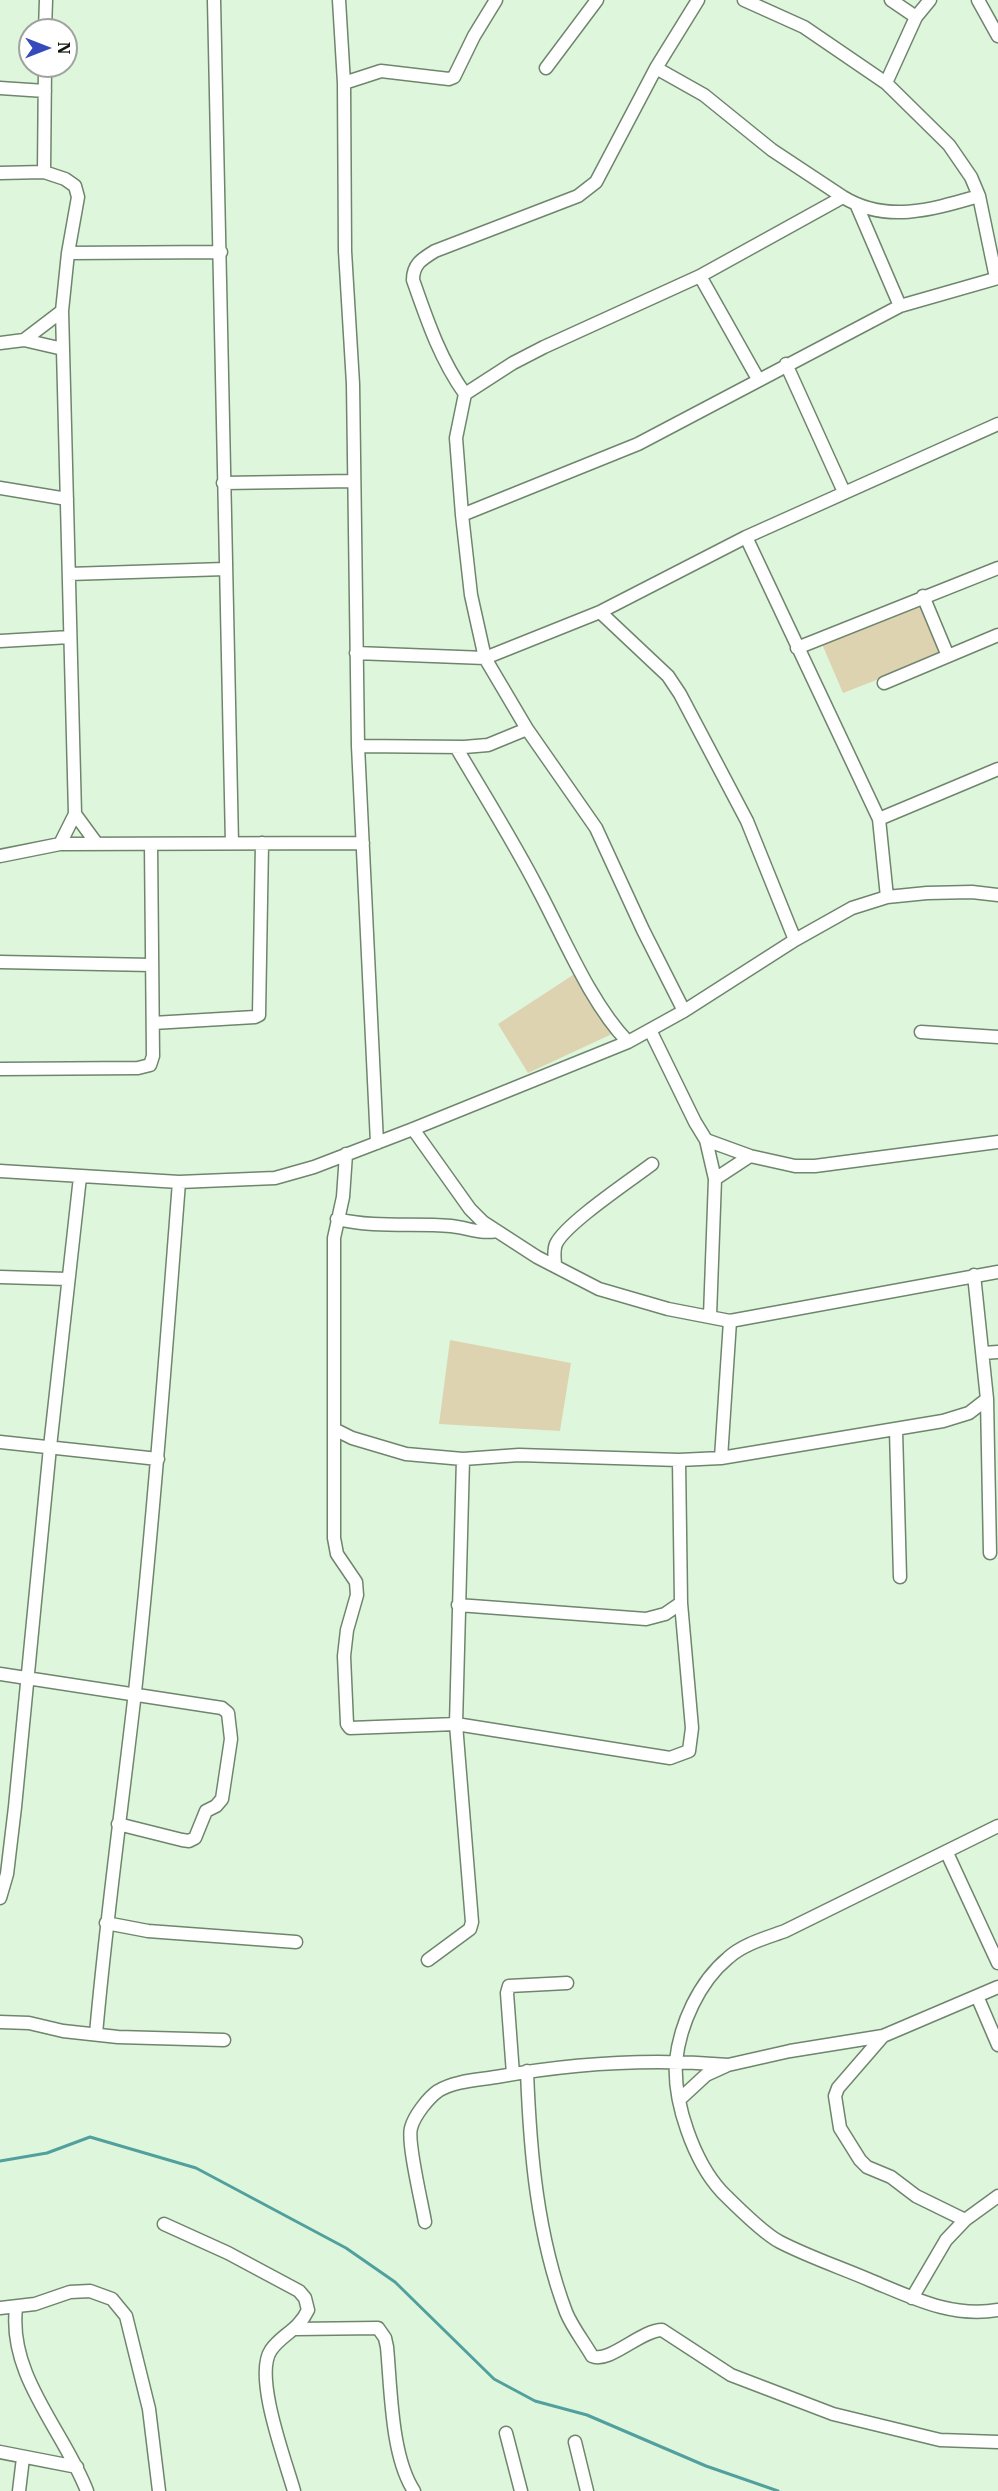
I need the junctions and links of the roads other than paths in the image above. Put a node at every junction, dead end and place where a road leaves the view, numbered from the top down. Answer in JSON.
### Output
{"nodes":[{"id":1,"x":46,"y":0,"type":"edge"},
{"id":2,"x":214,"y":0,"type":"edge"},
{"id":3,"x":339,"y":0,"type":"edge"},
{"id":4,"x":496,"y":0,"type":"edge"},
{"id":5,"x":597,"y":0,"type":"edge"},
{"id":6,"x":698,"y":0,"type":"edge"},
{"id":7,"x":744,"y":0,"type":"edge"},
{"id":8,"x":891,"y":0,"type":"edge"},
{"id":9,"x":930,"y":0,"type":"edge"},
{"id":10,"x":978,"y":0,"type":"edge"},
{"id":11,"x":916,"y":17,"type":"junction"},
{"id":12,"x":45,"y":18,"type":"edge"},
{"id":13,"x":998,"y":36,"type":"edge"},
{"id":14,"x":546,"y":68,"type":"dead end"},
{"id":15,"x":656,"y":68,"type":"junction"},
{"id":16,"x":45,"y":78,"type":"edge"},
{"id":17,"x":344,"y":83,"type":"junction"},
{"id":18,"x":886,"y":83,"type":"junction"},
{"id":19,"x":0,"y":88,"type":"edge"},
{"id":20,"x":45,"y":91,"type":"junction"},
{"id":21,"x":44,"y":172,"type":"junction"},
{"id":22,"x":0,"y":173,"type":"edge"},
{"id":23,"x":979,"y":196,"type":"junction"},
{"id":24,"x":843,"y":197,"type":"junction"},
{"id":25,"x":857,"y":206,"type":"junction"},
{"id":26,"x":221,"y":252,"type":"junction"},
{"id":27,"x":68,"y":253,"type":"junction"},
{"id":28,"x":700,"y":276,"type":"junction"},
{"id":29,"x":997,"y":278,"type":"edge"},
{"id":30,"x":900,"y":306,"type":"junction"},
{"id":31,"x":62,"y":311,"type":"junction"},
{"id":32,"x":24,"y":340,"type":"junction"},
{"id":33,"x":0,"y":343,"type":"edge"},
{"id":34,"x":63,"y":349,"type":"junction"},
{"id":35,"x":786,"y":364,"type":"junction"},
{"id":36,"x":758,"y":379,"type":"junction"},
{"id":37,"x":465,"y":394,"type":"junction"},
{"id":38,"x":998,"y":424,"type":"edge"},
{"id":39,"x":353,"y":482,"type":"junction"},
{"id":40,"x":223,"y":483,"type":"junction"},
{"id":41,"x":0,"y":488,"type":"edge"},
{"id":42,"x":844,"y":492,"type":"junction"},
{"id":43,"x":67,"y":499,"type":"junction"},
{"id":44,"x":462,"y":515,"type":"junction"},
{"id":45,"x":746,"y":537,"type":"junction"},
{"id":46,"x":998,"y":568,"type":"edge"},
{"id":47,"x":225,"y":569,"type":"junction"},
{"id":48,"x":69,"y":574,"type":"junction"},
{"id":49,"x":922,"y":596,"type":"junction"},
{"id":50,"x":600,"y":612,"type":"junction"},
{"id":51,"x":998,"y":635,"type":"edge"},
{"id":52,"x":70,"y":637,"type":"junction"},
{"id":53,"x":0,"y":641,"type":"edge"},
{"id":54,"x":797,"y":648,"type":"junction"},
{"id":55,"x":356,"y":652,"type":"junction"},
{"id":56,"x":948,"y":656,"type":"junction"},
{"id":57,"x":485,"y":657,"type":"junction"},
{"id":58,"x":884,"y":682,"type":"dead end"},
{"id":59,"x":527,"y":729,"type":"junction"},
{"id":60,"x":358,"y":746,"type":"junction"},
{"id":61,"x":456,"y":747,"type":"junction"},
{"id":62,"x":998,"y":769,"type":"edge"},
{"id":63,"x":75,"y":814,"type":"junction"},
{"id":64,"x":879,"y":819,"type":"junction"},
{"id":65,"x":232,"y":843,"type":"junction"},
{"id":66,"x":262,"y":843,"type":"junction"},
{"id":67,"x":363,"y":843,"type":"junction"},
{"id":68,"x":60,"y":844,"type":"junction"},
{"id":69,"x":97,"y":844,"type":"junction"},
{"id":70,"x":151,"y":844,"type":"junction"},
{"id":71,"x":0,"y":856,"type":"edge"},
{"id":72,"x":998,"y":895,"type":"edge"},
{"id":73,"x":887,"y":897,"type":"junction"},
{"id":74,"x":795,"y":940,"type":"junction"},
{"id":75,"x":0,"y":962,"type":"edge"},
{"id":76,"x":152,"y":965,"type":"junction"},
{"id":77,"x":684,"y":1011,"type":"junction"},
{"id":78,"x":153,"y":1023,"type":"junction"},
{"id":79,"x":650,"y":1030,"type":"junction"},
{"id":80,"x":921,"y":1032,"type":"dead end"},
{"id":81,"x":998,"y":1037,"type":"edge"},
{"id":82,"x":628,"y":1042,"type":"junction"},
{"id":83,"x":0,"y":1069,"type":"edge"},
{"id":84,"x":413,"y":1129,"type":"junction"},
{"id":85,"x":706,"y":1140,"type":"junction"},
{"id":86,"x":998,"y":1142,"type":"edge"},
{"id":87,"x":377,"y":1143,"type":"junction"},
{"id":88,"x":346,"y":1154,"type":"junction"},
{"id":89,"x":750,"y":1156,"type":"junction"},
{"id":90,"x":652,"y":1164,"type":"dead end"},
{"id":91,"x":0,"y":1171,"type":"edge"},
{"id":92,"x":80,"y":1177,"type":"junction"},
{"id":93,"x":715,"y":1179,"type":"junction"},
{"id":94,"x":179,"y":1182,"type":"junction"},
{"id":95,"x":337,"y":1219,"type":"junction"},
{"id":96,"x":497,"y":1231,"type":"junction"},
{"id":97,"x":555,"y":1266,"type":"junction"},
{"id":98,"x":998,"y":1272,"type":"edge"},
{"id":99,"x":974,"y":1275,"type":"junction"},
{"id":100,"x":0,"y":1276,"type":"edge"},
{"id":101,"x":67,"y":1279,"type":"junction"},
{"id":102,"x":710,"y":1316,"type":"junction"},
{"id":103,"x":730,"y":1321,"type":"junction"},
{"id":104,"x":998,"y":1352,"type":"edge"},
{"id":105,"x":983,"y":1353,"type":"junction"},
{"id":106,"x":987,"y":1399,"type":"junction"},
{"id":107,"x":334,"y":1429,"type":"junction"},
{"id":108,"x":896,"y":1430,"type":"junction"},
{"id":109,"x":352,"y":1438,"type":"junction"},
{"id":110,"x":0,"y":1442,"type":"edge"},
{"id":111,"x":50,"y":1447,"type":"junction"},
{"id":112,"x":334,"y":1452,"type":"junction"},
{"id":113,"x":721,"y":1458,"type":"junction"},
{"id":114,"x":158,"y":1459,"type":"junction"},
{"id":115,"x":463,"y":1459,"type":"junction"},
{"id":116,"x":679,"y":1460,"type":"junction"},
{"id":117,"x":990,"y":1553,"type":"dead end"},
{"id":118,"x":900,"y":1577,"type":"dead end"},
{"id":119,"x":681,"y":1603,"type":"junction"},
{"id":120,"x":458,"y":1605,"type":"junction"},
{"id":121,"x":0,"y":1674,"type":"edge"},
{"id":122,"x":28,"y":1677,"type":"junction"},
{"id":123,"x":134,"y":1694,"type":"junction"},
{"id":124,"x":456,"y":1724,"type":"junction"},
{"id":125,"x":118,"y":1824,"type":"junction"},
{"id":126,"x":998,"y":1826,"type":"edge"},
{"id":127,"x":947,"y":1853,"type":"junction"},
{"id":128,"x":0,"y":1898,"type":"edge"},
{"id":129,"x":106,"y":1923,"type":"junction"},
{"id":130,"x":296,"y":1942,"type":"dead end"},
{"id":131,"x":428,"y":1960,"type":"dead end"},
{"id":132,"x":998,"y":1963,"type":"edge"},
{"id":133,"x":567,"y":1983,"type":"dead end"},
{"id":134,"x":998,"y":1987,"type":"edge"},
{"id":135,"x":977,"y":1996,"type":"junction"},
{"id":136,"x":0,"y":2022,"type":"edge"},
{"id":137,"x":96,"y":2034,"type":"junction"},
{"id":138,"x":883,"y":2036,"type":"junction"},
{"id":139,"x":224,"y":2040,"type":"dead end"},
{"id":140,"x":998,"y":2045,"type":"edge"},
{"id":141,"x":676,"y":2061,"type":"junction"},
{"id":142,"x":728,"y":2065,"type":"junction"},
{"id":143,"x":528,"y":2071,"type":"junction"},
{"id":144,"x":513,"y":2074,"type":"junction"},
{"id":145,"x":680,"y":2099,"type":"junction"},
{"id":146,"x":998,"y":2196,"type":"edge"},
{"id":147,"x":965,"y":2220,"type":"junction"},
{"id":148,"x":425,"y":2222,"type":"dead end"},
{"id":149,"x":164,"y":2224,"type":"dead end"},
{"id":150,"x":912,"y":2298,"type":"junction"},
{"id":151,"x":0,"y":2308,"type":"edge"},
{"id":152,"x":16,"y":2308,"type":"junction"},
{"id":153,"x":998,"y":2310,"type":"edge"},
{"id":154,"x":295,"y":2329,"type":"junction"},
{"id":155,"x":506,"y":2433,"type":"dead end"},
{"id":156,"x":575,"y":2442,"type":"dead end"},
{"id":157,"x":998,"y":2442,"type":"edge"},
{"id":158,"x":0,"y":2452,"type":"edge"},
{"id":159,"x":23,"y":2458,"type":"junction"},
{"id":160,"x":77,"y":2467,"type":"junction"},
{"id":161,"x":19,"y":2491,"type":"edge"},
{"id":162,"x":87,"y":2491,"type":"edge"},
{"id":163,"x":159,"y":2491,"type":"edge"},
{"id":164,"x":294,"y":2491,"type":"edge"},
{"id":165,"x":414,"y":2491,"type":"edge"},
{"id":166,"x":520,"y":2491,"type":"edge"},
{"id":167,"x":587,"y":2491,"type":"edge"}],
"edges":[{"from":1,"to":12,"type":"street"},
{"from":2,"to":26,"type":"street"},
{"from":3,"to":17,"type":"street"},
{"from":4,"to":17,"type":"street"},
{"from":5,"to":14,"type":"street"},
{"from":6,"to":15,"type":"street"},
{"from":7,"to":18,"type":"street"},
{"from":8,"to":11,"type":"street"},
{"from":9,"to":11,"type":"street"},
{"from":10,"to":13,"type":"street"},
{"from":11,"to":18,"type":"street"},
{"from":15,"to":24,"type":"street"},
{"from":15,"to":37,"type":"street"},
{"from":16,"to":20,"type":"street"},
{"from":17,"to":39,"type":"street"},
{"from":18,"to":23,"type":"street"},
{"from":19,"to":20,"type":"street"},
{"from":20,"to":21,"type":"street"},
{"from":21,"to":22,"type":"street"},
{"from":21,"to":27,"type":"street"},
{"from":23,"to":25,"type":"street"},
{"from":23,"to":29,"type":"street"},
{"from":24,"to":25,"type":"street"},
{"from":24,"to":28,"type":"street"},
{"from":25,"to":30,"type":"street"},
{"from":26,"to":27,"type":"street"},
{"from":26,"to":40,"type":"street"},
{"from":27,"to":31,"type":"street"},
{"from":28,"to":36,"type":"street"},
{"from":28,"to":37,"type":"street"},
{"from":29,"to":30,"type":"street"},
{"from":30,"to":35,"type":"street"},
{"from":31,"to":32,"type":"street"},
{"from":31,"to":34,"type":"street"},
{"from":32,"to":33,"type":"street"},
{"from":32,"to":34,"type":"street"},
{"from":34,"to":43,"type":"street"},
{"from":35,"to":36,"type":"street"},
{"from":35,"to":42,"type":"street"},
{"from":36,"to":44,"type":"street"},
{"from":37,"to":44,"type":"street"},
{"from":38,"to":42,"type":"street"},
{"from":39,"to":40,"type":"street"},
{"from":39,"to":55,"type":"street"},
{"from":40,"to":47,"type":"street"},
{"from":41,"to":43,"type":"street"},
{"from":42,"to":45,"type":"street"},
{"from":43,"to":48,"type":"street"},
{"from":44,"to":57,"type":"street"},
{"from":45,"to":50,"type":"street"},
{"from":45,"to":54,"type":"street"},
{"from":46,"to":49,"type":"street"},
{"from":47,"to":48,"type":"street"},
{"from":47,"to":65,"type":"street"},
{"from":48,"to":52,"type":"street"},
{"from":49,"to":54,"type":"street"},
{"from":49,"to":56,"type":"street"},
{"from":50,"to":57,"type":"street"},
{"from":50,"to":74,"type":"street"},
{"from":51,"to":56,"type":"street"},
{"from":52,"to":53,"type":"street"},
{"from":52,"to":63,"type":"street"},
{"from":54,"to":64,"type":"street"},
{"from":55,"to":57,"type":"street"},
{"from":55,"to":60,"type":"street"},
{"from":56,"to":58,"type":"street"},
{"from":57,"to":59,"type":"street"},
{"from":59,"to":61,"type":"street"},
{"from":59,"to":77,"type":"street"},
{"from":60,"to":61,"type":"street"},
{"from":60,"to":67,"type":"street"},
{"from":61,"to":82,"type":"street"},
{"from":62,"to":64,"type":"street"},
{"from":63,"to":68,"type":"street"},
{"from":63,"to":69,"type":"street"},
{"from":64,"to":73,"type":"street"},
{"from":65,"to":66,"type":"street"},
{"from":65,"to":70,"type":"street"},
{"from":66,"to":67,"type":"street"},
{"from":66,"to":78,"type":"street"},
{"from":67,"to":87,"type":"street"},
{"from":68,"to":69,"type":"street"},
{"from":68,"to":71,"type":"street"},
{"from":69,"to":70,"type":"street"},
{"from":70,"to":76,"type":"street"},
{"from":72,"to":73,"type":"street"},
{"from":73,"to":74,"type":"street"},
{"from":74,"to":77,"type":"street"},
{"from":75,"to":76,"type":"street"},
{"from":76,"to":78,"type":"street"},
{"from":77,"to":79,"type":"street"},
{"from":78,"to":83,"type":"street"},
{"from":79,"to":82,"type":"street"},
{"from":79,"to":85,"type":"street"},
{"from":80,"to":81,"type":"street"},
{"from":82,"to":84,"type":"street"},
{"from":84,"to":87,"type":"street"},
{"from":84,"to":96,"type":"street"},
{"from":85,"to":89,"type":"street"},
{"from":85,"to":93,"type":"street"},
{"from":86,"to":89,"type":"street"},
{"from":87,"to":88,"type":"street"},
{"from":88,"to":94,"type":"street"},
{"from":88,"to":95,"type":"street"},
{"from":89,"to":93,"type":"street"},
{"from":90,"to":97,"type":"street"},
{"from":91,"to":92,"type":"street"},
{"from":92,"to":94,"type":"street"},
{"from":92,"to":101,"type":"street"},
{"from":93,"to":102,"type":"street"},
{"from":94,"to":114,"type":"street"},
{"from":95,"to":96,"type":"street"},
{"from":95,"to":107,"type":"street"},
{"from":96,"to":97,"type":"street"},
{"from":97,"to":102,"type":"street"},
{"from":98,"to":99,"type":"street"},
{"from":99,"to":103,"type":"street"},
{"from":99,"to":105,"type":"street"},
{"from":100,"to":101,"type":"street"},
{"from":101,"to":111,"type":"street"},
{"from":102,"to":103,"type":"street"},
{"from":103,"to":113,"type":"street"},
{"from":104,"to":105,"type":"street"},
{"from":105,"to":106,"type":"street"},
{"from":106,"to":108,"type":"street"},
{"from":106,"to":117,"type":"street"},
{"from":107,"to":109,"type":"street"},
{"from":107,"to":112,"type":"street"},
{"from":108,"to":113,"type":"street"},
{"from":108,"to":118,"type":"street"},
{"from":109,"to":112,"type":"street"},
{"from":109,"to":115,"type":"street"},
{"from":110,"to":111,"type":"street"},
{"from":111,"to":114,"type":"street"},
{"from":111,"to":122,"type":"street"},
{"from":112,"to":124,"type":"street"},
{"from":113,"to":116,"type":"street"},
{"from":114,"to":123,"type":"street"},
{"from":115,"to":116,"type":"street"},
{"from":115,"to":120,"type":"street"},
{"from":116,"to":119,"type":"street"},
{"from":119,"to":120,"type":"street"},
{"from":119,"to":124,"type":"street"},
{"from":120,"to":124,"type":"street"},
{"from":121,"to":122,"type":"street"},
{"from":122,"to":123,"type":"street"},
{"from":122,"to":128,"type":"street"},
{"from":123,"to":125,"type":"street"},
{"from":123,"to":125,"type":"street"},
{"from":124,"to":131,"type":"street"},
{"from":125,"to":129,"type":"street"},
{"from":126,"to":127,"type":"street"},
{"from":127,"to":132,"type":"street"},
{"from":127,"to":141,"type":"street"},
{"from":129,"to":130,"type":"street"},
{"from":129,"to":137,"type":"street"},
{"from":133,"to":144,"type":"street"},
{"from":134,"to":135,"type":"street"},
{"from":135,"to":138,"type":"street"},
{"from":135,"to":140,"type":"street"},
{"from":136,"to":137,"type":"street"},
{"from":137,"to":139,"type":"street"},
{"from":138,"to":142,"type":"street"},
{"from":138,"to":147,"type":"street"},
{"from":141,"to":142,"type":"street"},
{"from":141,"to":143,"type":"street"},
{"from":141,"to":145,"type":"street"},
{"from":142,"to":145,"type":"street"},
{"from":143,"to":144,"type":"street"},
{"from":143,"to":157,"type":"street"},
{"from":144,"to":148,"type":"street"},
{"from":145,"to":150,"type":"street"},
{"from":146,"to":147,"type":"street"},
{"from":147,"to":150,"type":"street"},
{"from":149,"to":154,"type":"street"},
{"from":150,"to":153,"type":"street"},
{"from":151,"to":152,"type":"street"},
{"from":152,"to":160,"type":"street"},
{"from":152,"to":163,"type":"street"},
{"from":154,"to":164,"type":"street"},
{"from":154,"to":165,"type":"street"},
{"from":155,"to":166,"type":"street"},
{"from":156,"to":167,"type":"street"},
{"from":158,"to":159,"type":"street"},
{"from":159,"to":160,"type":"street"},
{"from":159,"to":161,"type":"street"},
{"from":160,"to":162,"type":"street"}]}
